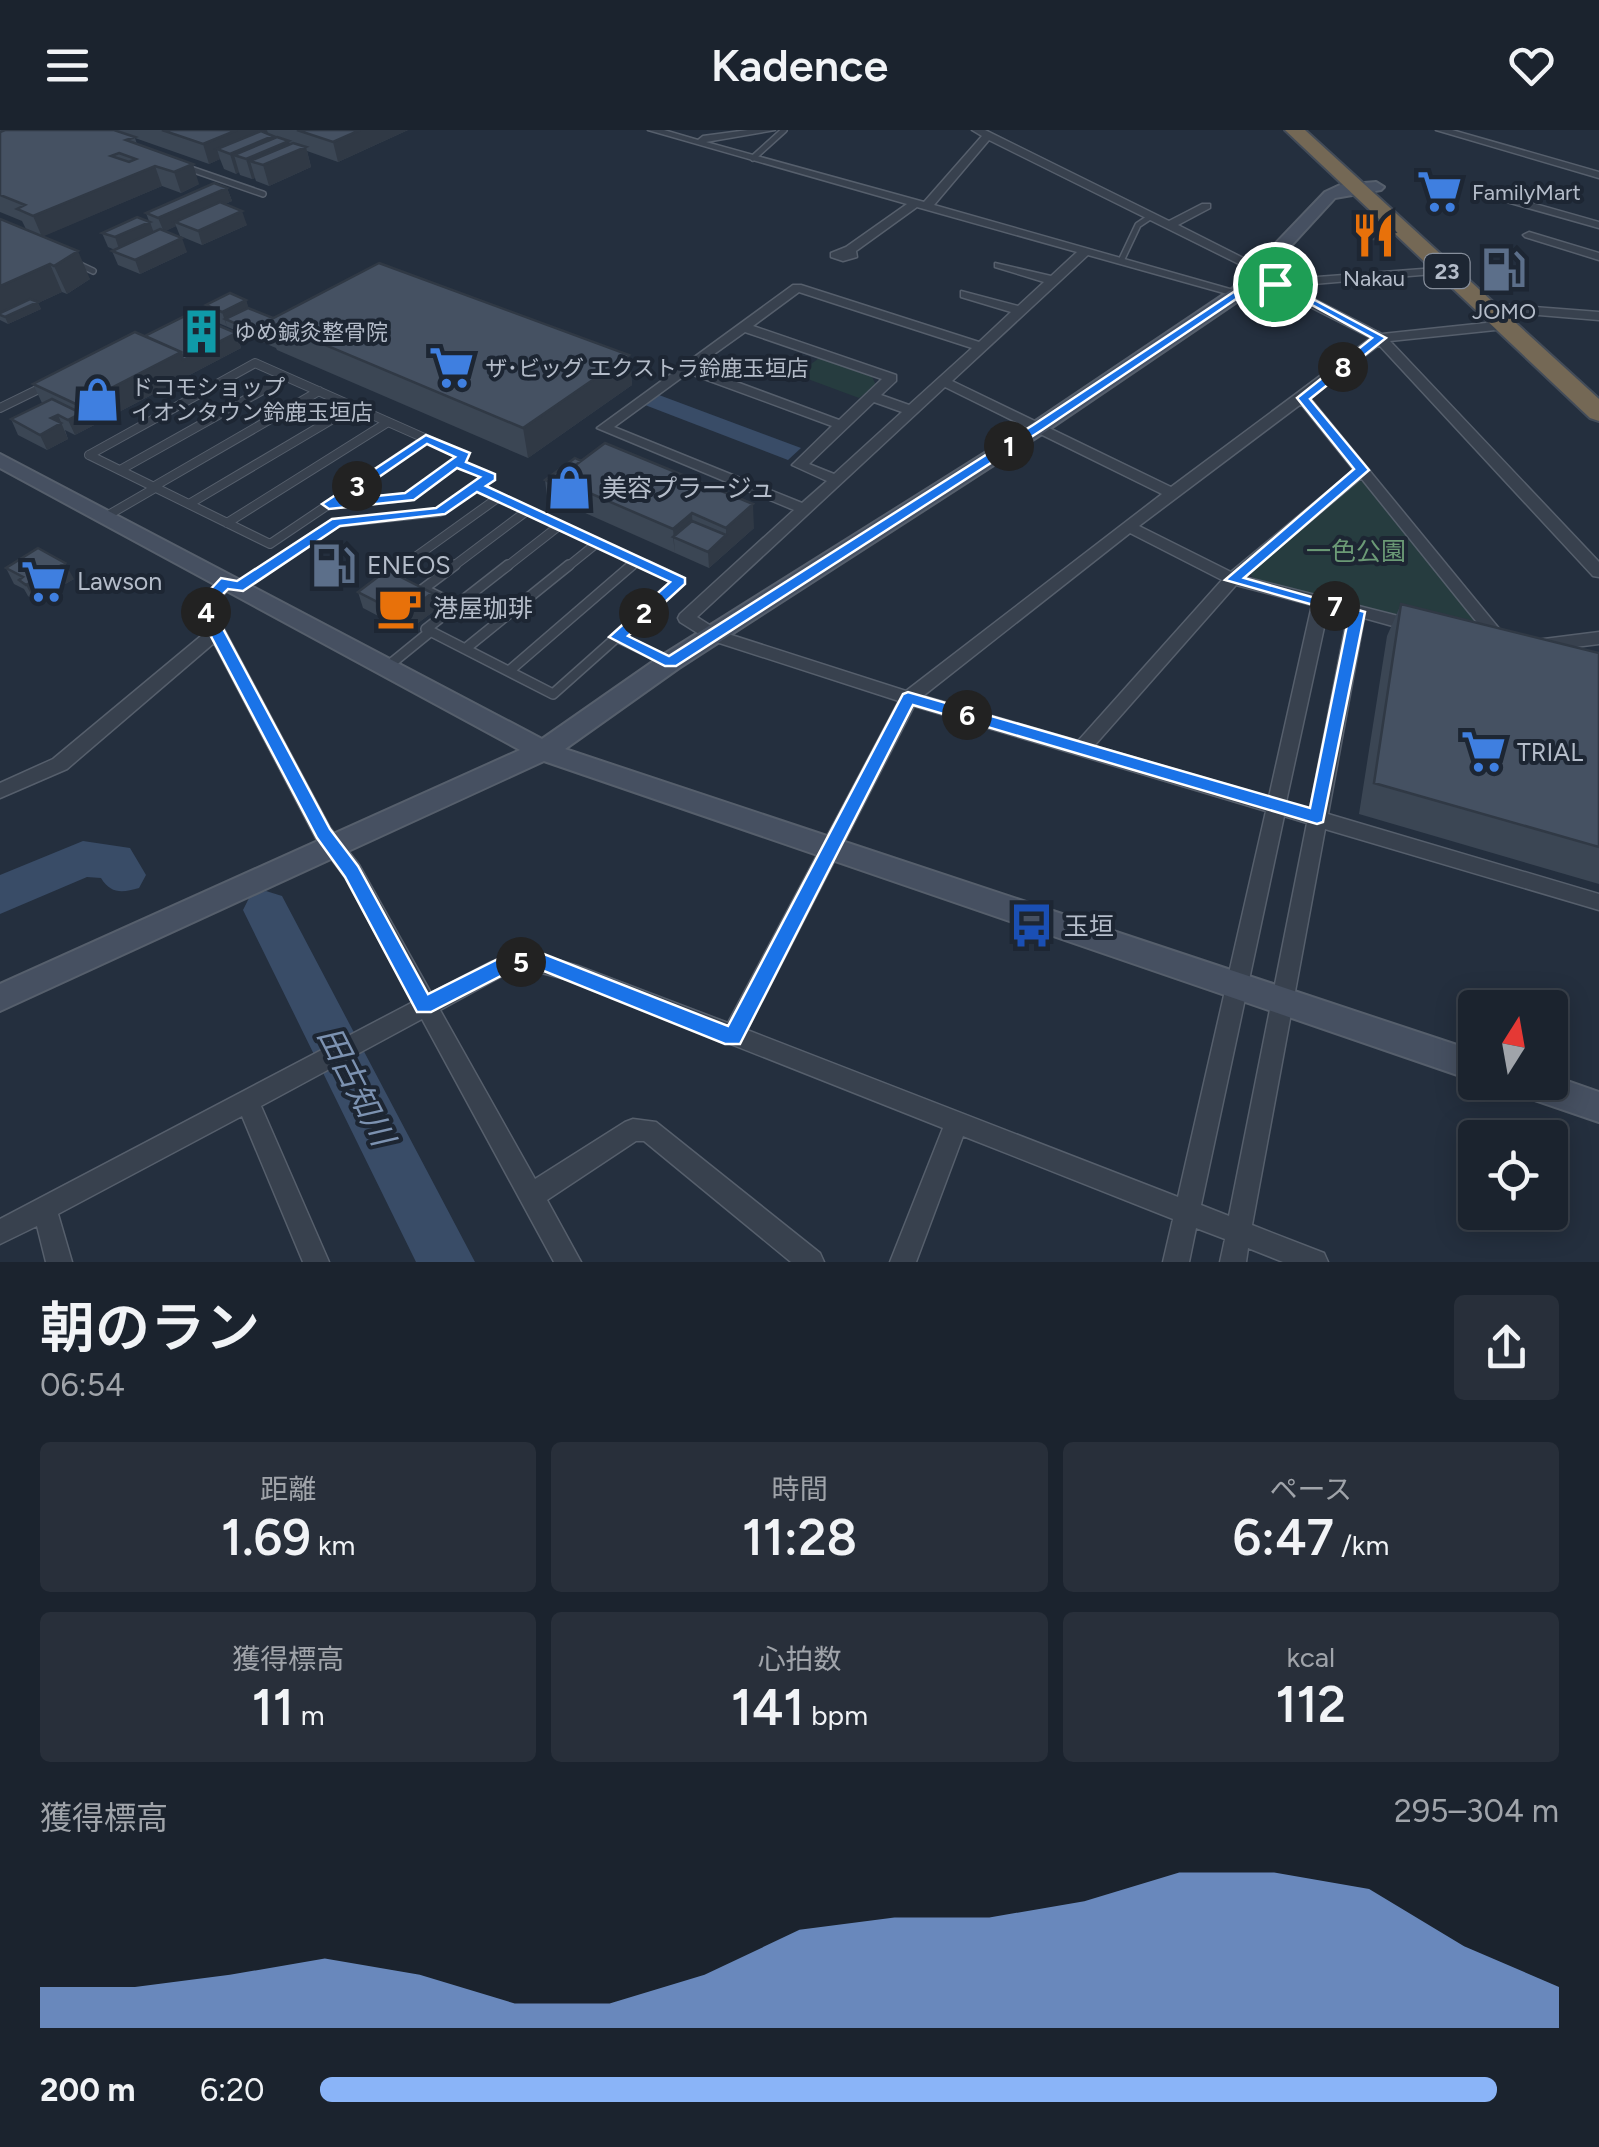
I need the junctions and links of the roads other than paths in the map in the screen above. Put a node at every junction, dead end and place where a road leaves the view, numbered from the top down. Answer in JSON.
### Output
{"nodes":[{"id":1,"x":654,"y":130,"type":"edge"},
{"id":2,"x":770,"y":130,"type":"edge"},
{"id":3,"x":784,"y":130,"type":"edge"},
{"id":4,"x":1294,"y":130,"type":"edge"},
{"id":5,"x":1315,"y":130,"type":"edge"},
{"id":6,"x":1441,"y":130,"type":"edge"},
{"id":7,"x":750,"y":131,"type":"edge"},
{"id":8,"x":982,"y":133,"type":"edge"},
{"id":9,"x":693,"y":141,"type":"junction"},
{"id":10,"x":753,"y":158,"type":"junction"},
{"id":11,"x":172,"y":162,"type":"edge"},
{"id":12,"x":1599,"y":175,"type":"edge"},
{"id":13,"x":1366,"y":188,"type":"junction"},
{"id":14,"x":1486,"y":193,"type":"dead end"},
{"id":15,"x":264,"y":194,"type":"dead end"},
{"id":16,"x":920,"y":205,"type":"junction"},
{"id":17,"x":1206,"y":206,"type":"dead end"},
{"id":18,"x":1150,"y":216,"type":"junction"},
{"id":19,"x":1599,"y":225,"type":"edge"},
{"id":20,"x":1168,"y":226,"type":"junction"},
{"id":21,"x":1528,"y":235,"type":"dead end"},
{"id":22,"x":848,"y":250,"type":"dead end"},
{"id":23,"x":1085,"y":251,"type":"junction"},
{"id":24,"x":1599,"y":257,"type":"edge"},
{"id":25,"x":62,"y":258,"type":"edge"},
{"id":26,"x":1121,"y":261,"type":"junction"},
{"id":27,"x":999,"y":265,"type":"dead end"},
{"id":28,"x":1258,"y":270,"type":"junction"},
{"id":29,"x":1444,"y":270,"type":"junction"},
{"id":30,"x":93,"y":271,"type":"dead end"},
{"id":31,"x":1054,"y":280,"type":"junction"},
{"id":32,"x":1275,"y":284,"type":"junction"},
{"id":33,"x":1238,"y":293,"type":"junction"},
{"id":34,"x":965,"y":294,"type":"dead end"},
{"id":35,"x":1021,"y":311,"type":"junction"},
{"id":36,"x":1599,"y":316,"type":"edge"},
{"id":37,"x":1507,"y":317,"type":"junction"},
{"id":38,"x":743,"y":327,"type":"junction"},
{"id":39,"x":1380,"y":338,"type":"junction"},
{"id":40,"x":983,"y":347,"type":"junction"},
{"id":41,"x":687,"y":368,"type":"junction"},
{"id":42,"x":286,"y":377,"type":"junction"},
{"id":43,"x":944,"y":382,"type":"junction"},
{"id":44,"x":49,"y":384,"type":"edge"},
{"id":45,"x":319,"y":391,"type":"junction"},
{"id":46,"x":1599,"y":392,"type":"edge"},
{"id":47,"x":871,"y":396,"type":"junction"},
{"id":48,"x":1303,"y":398,"type":"junction"},
{"id":49,"x":353,"y":407,"type":"junction"},
{"id":50,"x":0,"y":408,"type":"edge"},
{"id":51,"x":912,"y":411,"type":"junction"},
{"id":52,"x":1599,"y":413,"type":"edge"},
{"id":53,"x":388,"y":422,"type":"junction"},
{"id":54,"x":838,"y":424,"type":"junction"},
{"id":55,"x":1038,"y":428,"type":"junction"},
{"id":56,"x":426,"y":439,"type":"junction"},
{"id":57,"x":456,"y":462,"type":"junction"},
{"id":58,"x":5,"y":468,"type":"edge"},
{"id":59,"x":120,"y":470,"type":"junction"},
{"id":60,"x":1362,"y":470,"type":"junction"},
{"id":61,"x":838,"y":480,"type":"junction"},
{"id":62,"x":476,"y":486,"type":"junction"},
{"id":63,"x":154,"y":487,"type":"junction"},
{"id":64,"x":1172,"y":493,"type":"junction"},
{"id":65,"x":500,"y":497,"type":"junction"},
{"id":66,"x":189,"y":504,"type":"junction"},
{"id":67,"x":329,"y":504,"type":"junction"},
{"id":68,"x":528,"y":510,"type":"junction"},
{"id":69,"x":806,"y":510,"type":"junction"},
{"id":70,"x":104,"y":517,"type":"junction"},
{"id":71,"x":228,"y":524,"type":"junction"},
{"id":72,"x":560,"y":525,"type":"junction"},
{"id":73,"x":1131,"y":528,"type":"junction"},
{"id":74,"x":597,"y":542,"type":"junction"},
{"id":75,"x":637,"y":561,"type":"junction"},
{"id":76,"x":1599,"y":572,"type":"edge"},
{"id":77,"x":1232,"y":580,"type":"junction"},
{"id":78,"x":232,"y":585,"type":"junction"},
{"id":79,"x":423,"y":590,"type":"junction"},
{"id":80,"x":1321,"y":602,"type":"junction"},
{"id":81,"x":456,"y":606,"type":"junction"},
{"id":82,"x":1358,"y":612,"type":"junction"},
{"id":83,"x":1433,"y":631,"type":"edge"},
{"id":84,"x":216,"y":632,"type":"junction"},
{"id":85,"x":431,"y":632,"type":"junction"},
{"id":86,"x":713,"y":635,"type":"junction"},
{"id":87,"x":617,"y":637,"type":"junction"},
{"id":88,"x":1599,"y":638,"type":"edge"},
{"id":89,"x":1471,"y":640,"type":"edge"},
{"id":90,"x":465,"y":649,"type":"junction"},
{"id":91,"x":1508,"y":650,"type":"junction"},
{"id":92,"x":670,"y":662,"type":"junction"},
{"id":93,"x":386,"y":667,"type":"junction"},
{"id":94,"x":509,"y":671,"type":"junction"},
{"id":95,"x":908,"y":698,"type":"junction"},
{"id":96,"x":1082,"y":748,"type":"junction"},
{"id":97,"x":544,"y":750,"type":"junction"},
{"id":98,"x":0,"y":791,"type":"edge"},
{"id":99,"x":1276,"y":806,"type":"junction"},
{"id":100,"x":1317,"y":817,"type":"junction"},
{"id":101,"x":830,"y":847,"type":"junction"},
{"id":102,"x":332,"y":848,"type":"junction"},
{"id":103,"x":1599,"y":902,"type":"edge"},
{"id":104,"x":1237,"y":986,"type":"junction"},
{"id":105,"x":0,"y":998,"type":"edge"},
{"id":106,"x":1280,"y":1001,"type":"junction"},
{"id":107,"x":424,"y":1006,"type":"junction"},
{"id":108,"x":732,"y":1037,"type":"junction"},
{"id":109,"x":1458,"y":1060,"type":"edge"},
{"id":110,"x":1568,"y":1096,"type":"edge"},
{"id":111,"x":248,"y":1100,"type":"junction"},
{"id":112,"x":1599,"y":1107,"type":"edge"},
{"id":113,"x":956,"y":1124,"type":"junction"},
{"id":114,"x":531,"y":1196,"type":"junction"},
{"id":115,"x":44,"y":1208,"type":"junction"},
{"id":116,"x":1186,"y":1213,"type":"junction"},
{"id":117,"x":0,"y":1232,"type":"edge"},
{"id":118,"x":1239,"y":1232,"type":"junction"},
{"id":119,"x":59,"y":1262,"type":"edge"},
{"id":120,"x":316,"y":1262,"type":"edge"},
{"id":121,"x":568,"y":1262,"type":"edge"},
{"id":122,"x":810,"y":1262,"type":"edge"},
{"id":123,"x":902,"y":1262,"type":"edge"},
{"id":124,"x":1176,"y":1262,"type":"edge"},
{"id":125,"x":1233,"y":1262,"type":"edge"},
{"id":126,"x":1315,"y":1262,"type":"edge"}],
"edges":[{"from":1,"to":9,"type":"street"},
{"from":2,"to":7,"type":"street"},
{"from":3,"to":10,"type":"lane"},
{"from":4,"to":13,"type":"highway","number":"23"},
{"from":5,"to":13,"type":"highway","number":"23"},
{"from":6,"to":12,"type":"street"},
{"from":7,"to":9,"type":"street"},
{"from":8,"to":16,"type":"street"},
{"from":8,"to":18,"type":"street"},
{"from":9,"to":10,"type":"street"},
{"from":10,"to":16,"type":"street"},
{"from":11,"to":15,"type":"lane"},
{"from":13,"to":28,"type":"street"},
{"from":13,"to":29,"type":"highway","number":"23"},
{"from":13,"to":37,"type":"highway","number":"23"},
{"from":14,"to":19,"type":"street"},
{"from":16,"to":22,"type":"street"},
{"from":16,"to":23,"type":"street"},
{"from":17,"to":20,"type":"street"},
{"from":18,"to":20,"type":"street"},
{"from":18,"to":26,"type":"lane"},
{"from":20,"to":28,"type":"street"},
{"from":21,"to":24,"type":"street"},
{"from":23,"to":26,"type":"street"},
{"from":23,"to":31,"type":"street"},
{"from":25,"to":30,"type":"lane"},
{"from":26,"to":33,"type":"street"},
{"from":27,"to":31,"type":"street"},
{"from":28,"to":32,"type":"street"},
{"from":28,"to":33,"type":"street"},
{"from":29,"to":32,"type":"street"},
{"from":29,"to":37,"type":"highway","number":"23"},
{"from":31,"to":35,"type":"street"},
{"from":32,"to":39,"type":"street"},
{"from":33,"to":55,"type":"street"},
{"from":34,"to":35,"type":"street"},
{"from":35,"to":40,"type":"street"},
{"from":36,"to":37,"type":"street"},
{"from":37,"to":39,"type":"street"},
{"from":37,"to":46,"type":"highway","number":"23"},
{"from":37,"to":52,"type":"highway","number":"23"},
{"from":38,"to":40,"type":"street"},
{"from":38,"to":41,"type":"street"},
{"from":38,"to":47,"type":"street"},
{"from":39,"to":48,"type":"street"},
{"from":39,"to":76,"type":"street"},
{"from":40,"to":43,"type":"street"},
{"from":41,"to":54,"type":"street"},
{"from":41,"to":69,"type":"street"},
{"from":42,"to":45,"type":"lane"},
{"from":42,"to":59,"type":"lane"},
{"from":42,"to":59,"type":"lane"},
{"from":43,"to":51,"type":"street"},
{"from":43,"to":55,"type":"street"},
{"from":44,"to":50,"type":"lane"},
{"from":45,"to":49,"type":"lane"},
{"from":45,"to":63,"type":"lane"},
{"from":47,"to":51,"type":"street"},
{"from":47,"to":54,"type":"street"},
{"from":48,"to":60,"type":"street"},
{"from":48,"to":64,"type":"street"},
{"from":49,"to":53,"type":"lane"},
{"from":49,"to":66,"type":"lane"},
{"from":51,"to":61,"type":"street"},
{"from":53,"to":56,"type":"lane"},
{"from":53,"to":71,"type":"lane"},
{"from":54,"to":61,"type":"street"},
{"from":55,"to":64,"type":"street"},
{"from":55,"to":86,"type":"street"},
{"from":56,"to":57,"type":"lane"},
{"from":56,"to":67,"type":"lane"},
{"from":57,"to":62,"type":"lane"},
{"from":57,"to":67,"type":"lane"},
{"from":58,"to":70,"type":"street"},
{"from":59,"to":63,"type":"lane"},
{"from":60,"to":77,"type":"street"},
{"from":60,"to":91,"type":"street"},
{"from":61,"to":69,"type":"street"},
{"from":62,"to":65,"type":"lane"},
{"from":62,"to":78,"type":"lane"},
{"from":63,"to":66,"type":"lane"},
{"from":63,"to":70,"type":"lane"},
{"from":64,"to":73,"type":"street"},
{"from":65,"to":68,"type":"lane"},
{"from":65,"to":79,"type":"lane"},
{"from":66,"to":71,"type":"lane"},
{"from":67,"to":71,"type":"lane"},
{"from":68,"to":72,"type":"lane"},
{"from":68,"to":79,"type":"lane"},
{"from":69,"to":86,"type":"street"},
{"from":70,"to":78,"type":"street"},
{"from":72,"to":74,"type":"lane"},
{"from":72,"to":81,"type":"lane"},
{"from":73,"to":77,"type":"street"},
{"from":73,"to":95,"type":"street"},
{"from":74,"to":75,"type":"lane"},
{"from":74,"to":90,"type":"lane"},
{"from":75,"to":87,"type":"lane"},
{"from":75,"to":94,"type":"lane"},
{"from":77,"to":80,"type":"street"},
{"from":77,"to":96,"type":"street"},
{"from":78,"to":84,"type":"street"},
{"from":78,"to":93,"type":"street"},
{"from":79,"to":81,"type":"lane"},
{"from":80,"to":82,"type":"street"},
{"from":80,"to":99,"type":"street"},
{"from":81,"to":85,"type":"lane"},
{"from":82,"to":83,"type":"street"},
{"from":82,"to":100,"type":"street"},
{"from":84,"to":98,"type":"street"},
{"from":84,"to":102,"type":"street"},
{"from":85,"to":90,"type":"lane"},
{"from":85,"to":93,"type":"lane"},
{"from":86,"to":92,"type":"street"},
{"from":86,"to":95,"type":"street"},
{"from":87,"to":92,"type":"lane"},
{"from":87,"to":94,"type":"lane"},
{"from":88,"to":91,"type":"street"},
{"from":89,"to":91,"type":"street"},
{"from":90,"to":94,"type":"lane"},
{"from":92,"to":97,"type":"street"},
{"from":93,"to":97,"type":"street"},
{"from":95,"to":96,"type":"street"},
{"from":95,"to":101,"type":"street"},
{"from":96,"to":99,"type":"street"},
{"from":97,"to":101,"type":"street"},
{"from":97,"to":102,"type":"street"},
{"from":99,"to":100,"type":"street"},
{"from":99,"to":104,"type":"street"},
{"from":100,"to":103,"type":"street"},
{"from":100,"to":106,"type":"street"},
{"from":101,"to":104,"type":"street"},
{"from":101,"to":108,"type":"street"},
{"from":102,"to":105,"type":"street"},
{"from":102,"to":107,"type":"street"},
{"from":104,"to":106,"type":"street"},
{"from":104,"to":116,"type":"street"},
{"from":106,"to":109,"type":"street"},
{"from":106,"to":118,"type":"street"},
{"from":107,"to":108,"type":"street"},
{"from":107,"to":111,"type":"street"},
{"from":107,"to":114,"type":"street"},
{"from":108,"to":113,"type":"street"},
{"from":110,"to":112,"type":"street"},
{"from":111,"to":115,"type":"street"},
{"from":111,"to":120,"type":"street"},
{"from":113,"to":116,"type":"street"},
{"from":113,"to":123,"type":"street"},
{"from":114,"to":121,"type":"street"},
{"from":114,"to":122,"type":"street"},
{"from":115,"to":117,"type":"street"},
{"from":115,"to":119,"type":"street"},
{"from":116,"to":118,"type":"street"},
{"from":116,"to":124,"type":"street"},
{"from":118,"to":125,"type":"street"},
{"from":118,"to":126,"type":"street"}]}
